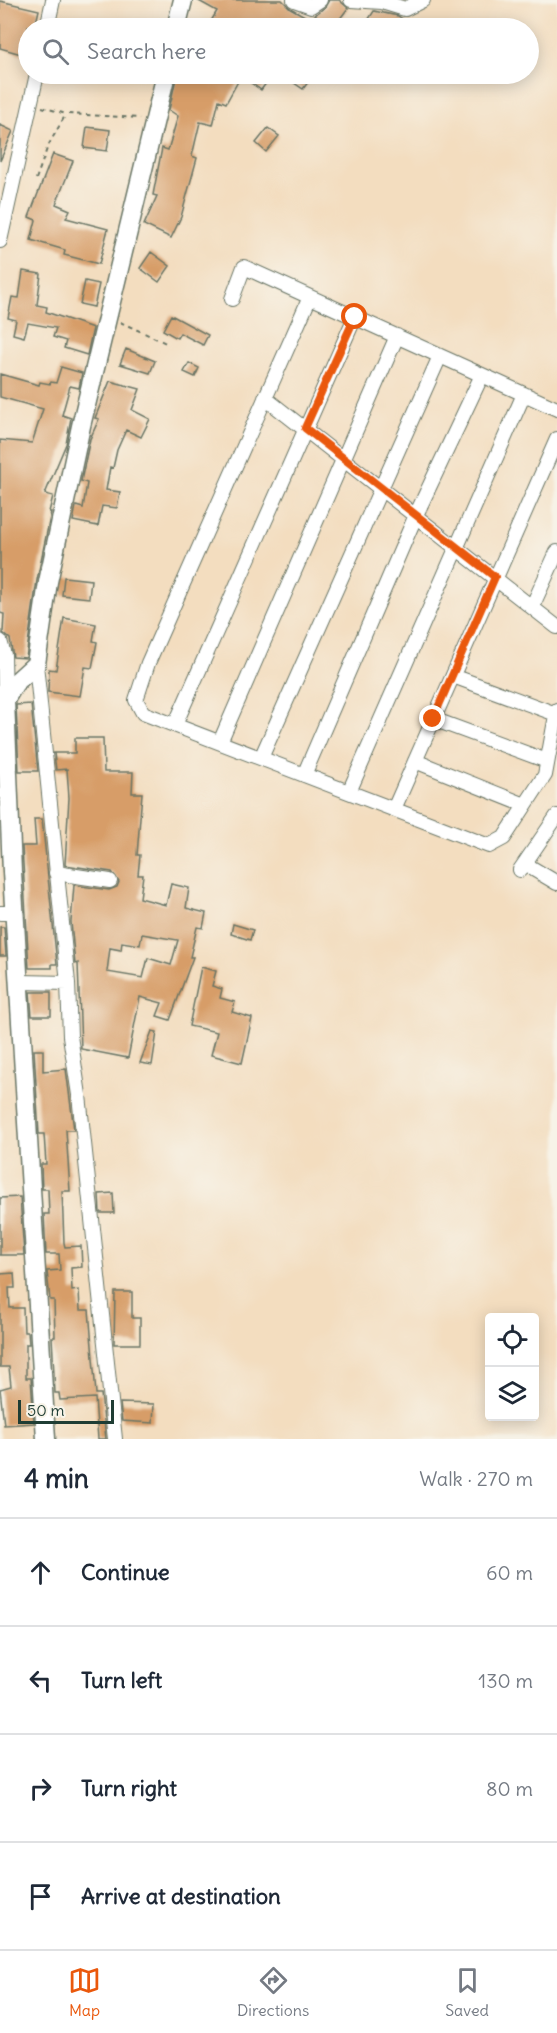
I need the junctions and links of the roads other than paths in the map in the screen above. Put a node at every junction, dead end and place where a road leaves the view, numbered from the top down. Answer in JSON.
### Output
{"nodes":[{"id":1,"x":52,"y":0,"type":"edge"},
{"id":2,"x":183,"y":0,"type":"edge"},
{"id":3,"x":294,"y":0,"type":"edge"},
{"id":4,"x":320,"y":0,"type":"edge"},
{"id":5,"x":351,"y":0,"type":"edge"},
{"id":6,"x":423,"y":0,"type":"edge"},
{"id":7,"x":48,"y":18,"type":"edge"},
{"id":8,"x":178,"y":18,"type":"edge"},
{"id":9,"x":35,"y":84,"type":"edge"},
{"id":10,"x":163,"y":84,"type":"edge"},
{"id":11,"x":0,"y":241,"type":"edge"},
{"id":12,"x":310,"y":297,"type":"junction"},
{"id":13,"x":232,"y":299,"type":"dead end"},
{"id":14,"x":355,"y":317,"type":"junction"},
{"id":15,"x":397,"y":336,"type":"junction"},
{"id":16,"x":440,"y":356,"type":"junction"},
{"id":17,"x":482,"y":375,"type":"junction"},
{"id":18,"x":524,"y":394,"type":"junction"},
{"id":19,"x":265,"y":398,"type":"junction"},
{"id":20,"x":557,"y":409,"type":"edge"},
{"id":21,"x":305,"y":428,"type":"junction"},
{"id":22,"x":557,"y":439,"type":"edge"},
{"id":23,"x":344,"y":458,"type":"junction"},
{"id":24,"x":381,"y":488,"type":"junction"},
{"id":25,"x":416,"y":515,"type":"junction"},
{"id":26,"x":457,"y":548,"type":"junction"},
{"id":27,"x":557,"y":552,"type":"edge"},
{"id":28,"x":495,"y":577,"type":"junction"},
{"id":29,"x":532,"y":607,"type":"junction"},
{"id":30,"x":557,"y":627,"type":"edge"},
{"id":31,"x":0,"y":641,"type":"edge"},
{"id":32,"x":36,"y":664,"type":"junction"},
{"id":33,"x":453,"y":676,"type":"junction"},
{"id":34,"x":5,"y":700,"type":"junction"},
{"id":35,"x":556,"y":712,"type":"edge"},
{"id":36,"x":433,"y":719,"type":"junction"},
{"id":37,"x":176,"y":725,"type":"junction"},
{"id":38,"x":220,"y":742,"type":"junction"},
{"id":39,"x":261,"y":758,"type":"junction"},
{"id":40,"x":415,"y":761,"type":"junction"},
{"id":41,"x":548,"y":761,"type":"junction"},
{"id":42,"x":304,"y":775,"type":"junction"},
{"id":43,"x":349,"y":792,"type":"junction"},
{"id":44,"x":4,"y":796,"type":"edge"},
{"id":45,"x":525,"y":805,"type":"junction"},
{"id":46,"x":394,"y":809,"type":"junction"},
{"id":47,"x":557,"y":816,"type":"edge"},
{"id":48,"x":56,"y":873,"type":"junction"},
{"id":49,"x":110,"y":881,"type":"dead end"},
{"id":50,"x":557,"y":883,"type":"edge"},
{"id":51,"x":8,"y":913,"type":"edge"},
{"id":52,"x":20,"y":982,"type":"junction"},
{"id":53,"x":68,"y":983,"type":"junction"},
{"id":54,"x":46,"y":1439,"type":"edge"},
{"id":55,"x":115,"y":1439,"type":"edge"}],
"edges":[{"from":1,"to":7,"type":"street"},
{"from":2,"to":8,"type":"street"},
{"from":3,"to":4,"type":"street"},
{"from":5,"to":6,"type":"street"},
{"from":9,"to":11,"type":"street"},
{"from":10,"to":32,"type":"street"},
{"from":12,"to":13,"type":"street"},
{"from":12,"to":14,"type":"street"},
{"from":12,"to":19,"type":"street"},
{"from":14,"to":15,"type":"street"},
{"from":14,"to":21,"type":"street"},
{"from":15,"to":16,"type":"street"},
{"from":15,"to":23,"type":"street"},
{"from":16,"to":17,"type":"street"},
{"from":16,"to":24,"type":"street"},
{"from":17,"to":18,"type":"street"},
{"from":17,"to":25,"type":"street"},
{"from":18,"to":20,"type":"street"},
{"from":18,"to":26,"type":"street"},
{"from":19,"to":21,"type":"street"},
{"from":19,"to":37,"type":"street"},
{"from":21,"to":23,"type":"street"},
{"from":21,"to":37,"type":"street"},
{"from":22,"to":28,"type":"street"},
{"from":23,"to":24,"type":"street"},
{"from":23,"to":38,"type":"street"},
{"from":24,"to":25,"type":"street"},
{"from":24,"to":39,"type":"street"},
{"from":25,"to":26,"type":"street"},
{"from":25,"to":42,"type":"street"},
{"from":26,"to":28,"type":"street"},
{"from":26,"to":43,"type":"street"},
{"from":27,"to":29,"type":"street"},
{"from":28,"to":29,"type":"street"},
{"from":28,"to":33,"type":"street"},
{"from":29,"to":30,"type":"street"},
{"from":31,"to":34,"type":"street"},
{"from":32,"to":34,"type":"street"},
{"from":32,"to":48,"type":"street"},
{"from":33,"to":35,"type":"street"},
{"from":33,"to":36,"type":"street"},
{"from":34,"to":44,"type":"street"},
{"from":35,"to":41,"type":"street"},
{"from":36,"to":40,"type":"street"},
{"from":36,"to":41,"type":"street"},
{"from":37,"to":38,"type":"street"},
{"from":38,"to":39,"type":"street"},
{"from":39,"to":42,"type":"street"},
{"from":40,"to":45,"type":"street"},
{"from":40,"to":46,"type":"street"},
{"from":41,"to":45,"type":"street"},
{"from":42,"to":43,"type":"street"},
{"from":43,"to":46,"type":"street"},
{"from":44,"to":51,"type":"street"},
{"from":45,"to":46,"type":"street"},
{"from":47,"to":50,"type":"street"},
{"from":48,"to":49,"type":"street"},
{"from":48,"to":53,"type":"street"},
{"from":51,"to":52,"type":"street"},
{"from":52,"to":53,"type":"street"},
{"from":52,"to":54,"type":"street"},
{"from":53,"to":55,"type":"street"}]}
